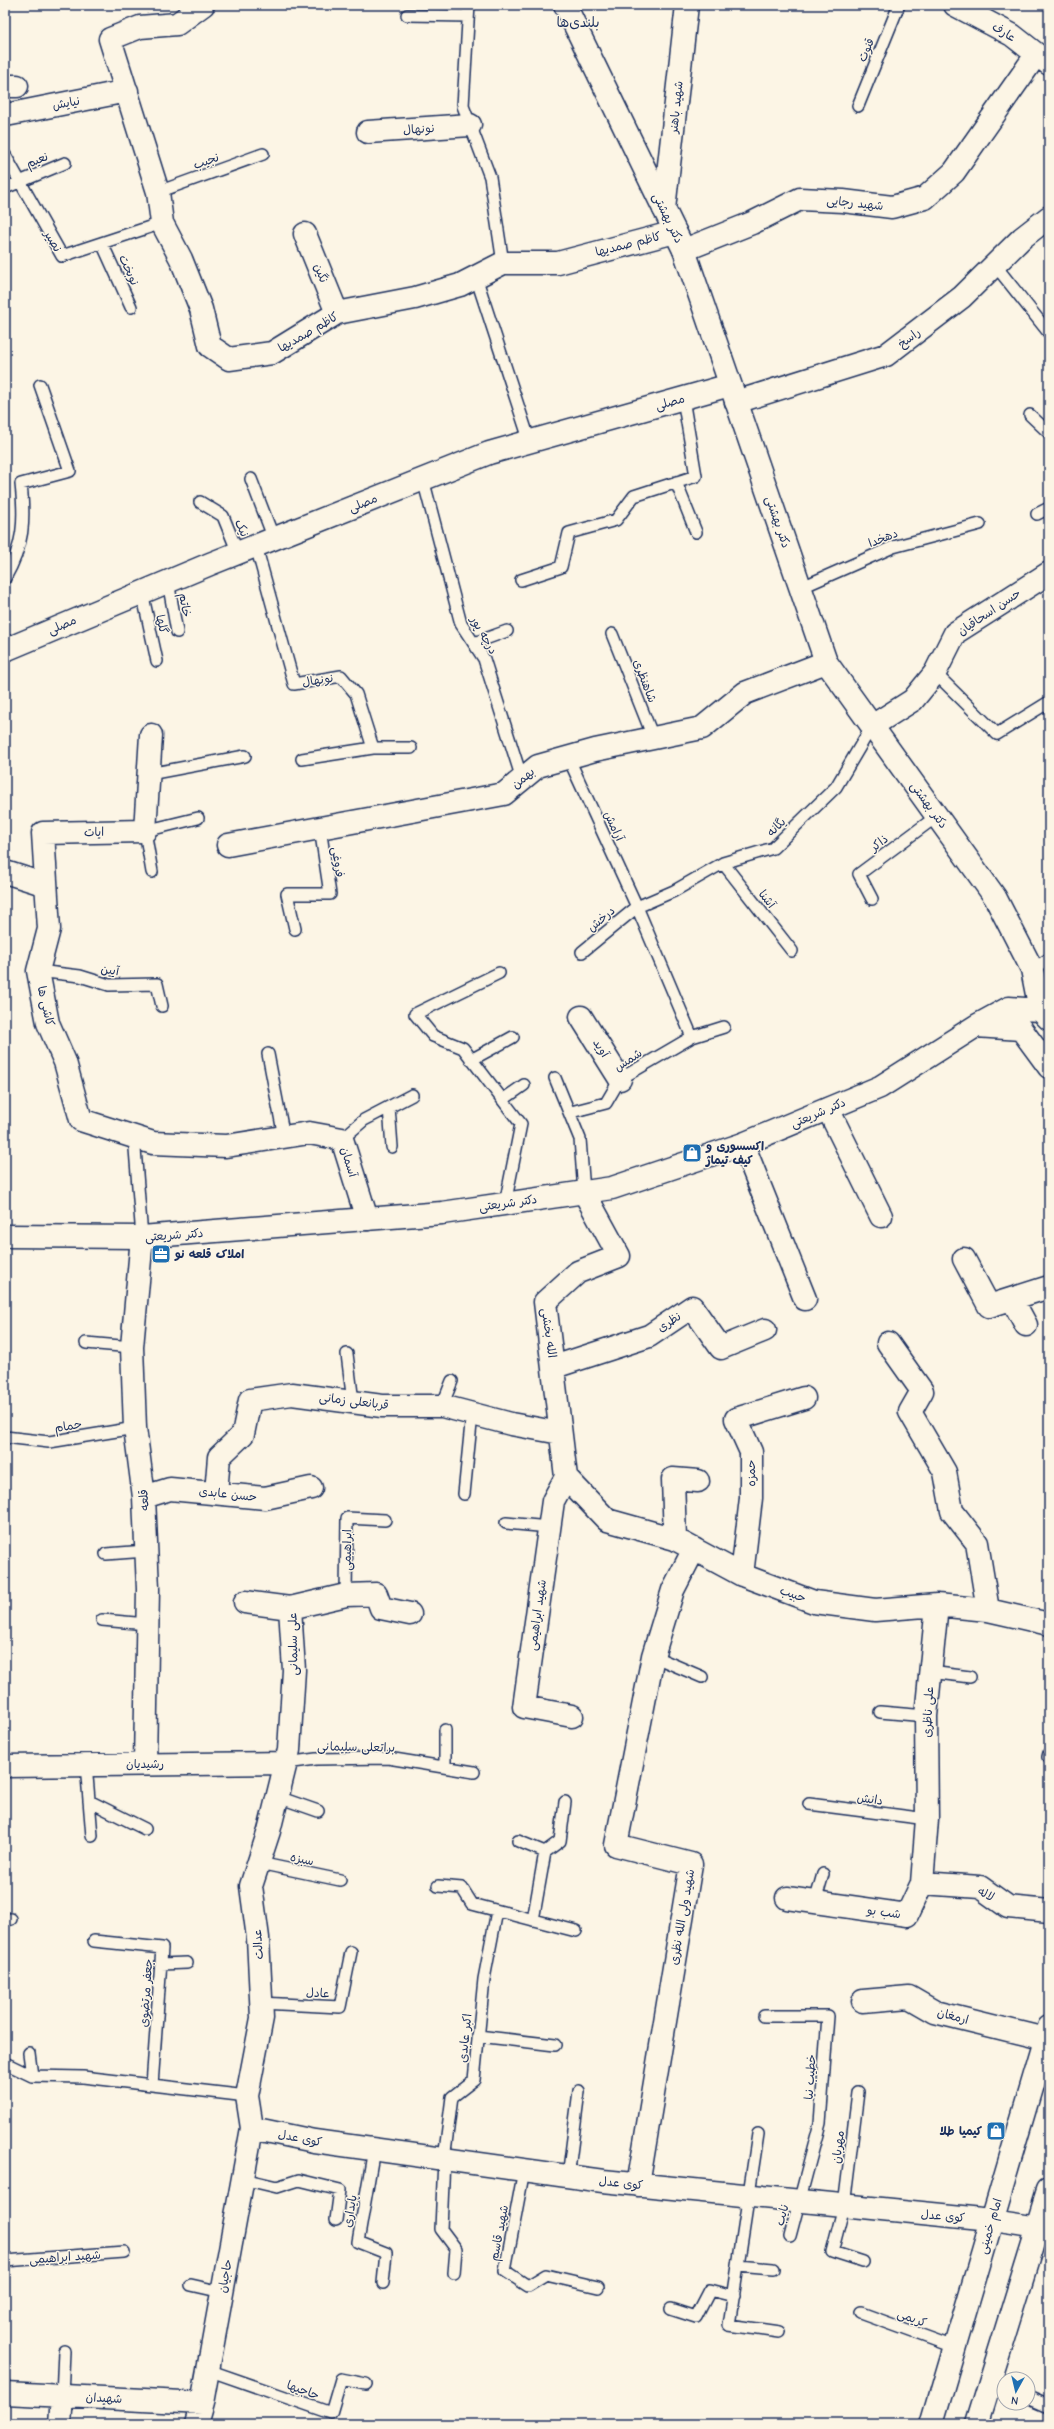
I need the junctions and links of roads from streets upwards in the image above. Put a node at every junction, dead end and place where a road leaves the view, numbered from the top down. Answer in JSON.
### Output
{"nodes":[{"id":1,"x":203,"y":5,"type":"edge"},
{"id":2,"x":565,"y":5,"type":"edge"},
{"id":3,"x":687,"y":5,"type":"edge"},
{"id":4,"x":956,"y":5,"type":"edge"},
{"id":5,"x":1043,"y":60,"type":"edge"},
{"id":6,"x":126,"y":91,"type":"junction"},
{"id":7,"x":6,"y":115,"type":"dead end"},
{"id":8,"x":470,"y":125,"type":"road end"},
{"id":9,"x":368,"y":132,"type":"dead end"},
{"id":10,"x":664,"y":209,"type":"junction"},
{"id":11,"x":1049,"y":217,"type":"edge"},
{"id":12,"x":305,"y":234,"type":"dead end"},
{"id":13,"x":680,"y":241,"type":"junction"},
{"id":14,"x":337,"y":313,"type":"junction"},
{"id":15,"x":733,"y":394,"type":"junction"},
{"id":16,"x":1049,"y":573,"type":"edge"},
{"id":17,"x":6,"y":648,"type":"edge"},
{"id":18,"x":826,"y":662,"type":"junction"},
{"id":19,"x":872,"y":726,"type":"junction"},
{"id":20,"x":151,"y":735,"type":"dead end"},
{"id":21,"x":43,"y":833,"type":"joint"},
{"id":22,"x":228,"y":845,"type":"dead end"},
{"id":23,"x":5,"y":872,"type":"edge"},
{"id":24,"x":46,"y":885,"type":"junction"},
{"id":25,"x":1040,"y":964,"type":"edge"},
{"id":26,"x":1045,"y":1015,"type":"edge"},
{"id":27,"x":581,"y":1017,"type":"dead end"},
{"id":28,"x":976,"y":1026,"type":"junction"},
{"id":29,"x":1049,"y":1067,"type":"edge"},
{"id":30,"x":620,"y":1080,"type":"road end"},
{"id":31,"x":828,"y":1109,"type":"junction"},
{"id":32,"x":342,"y":1139,"type":"joint"},
{"id":33,"x":743,"y":1144,"type":"junction"},
{"id":34,"x":584,"y":1192,"type":"junction"},
{"id":35,"x":881,"y":1216,"type":"dead end"},
{"id":36,"x":367,"y":1219,"type":"junction"},
{"id":37,"x":5,"y":1236,"type":"edge"},
{"id":38,"x":142,"y":1237,"type":"junction"},
{"id":39,"x":964,"y":1259,"type":"dead end"},
{"id":40,"x":1049,"y":1286,"type":"edge"},
{"id":41,"x":805,"y":1299,"type":"dead end"},
{"id":42,"x":1012,"y":1299,"type":"junction"},
{"id":43,"x":1026,"y":1325,"type":"dead end"},
{"id":44,"x":765,"y":1330,"type":"dead end"},
{"id":45,"x":888,"y":1343,"type":"dead end"},
{"id":46,"x":554,"y":1367,"type":"junction"},
{"id":47,"x":804,"y":1398,"type":"dead end"},
{"id":48,"x":560,"y":1433,"type":"junction"},
{"id":49,"x":566,"y":1477,"type":"junction"},
{"id":50,"x":698,"y":1481,"type":"dead end"},
{"id":51,"x":311,"y":1488,"type":"dead end"},
{"id":52,"x":216,"y":1493,"type":"junction"},
{"id":53,"x":144,"y":1497,"type":"junction"},
{"id":54,"x":685,"y":1544,"type":"junction"},
{"id":55,"x":742,"y":1575,"type":"junction"},
{"id":56,"x":245,"y":1602,"type":"dead end"},
{"id":57,"x":937,"y":1605,"type":"junction"},
{"id":58,"x":290,"y":1608,"type":"junction"},
{"id":59,"x":988,"y":1610,"type":"junction"},
{"id":60,"x":410,"y":1614,"type":"dead end"},
{"id":61,"x":1049,"y":1624,"type":"edge"},
{"id":62,"x":572,"y":1716,"type":"dead end"},
{"id":63,"x":286,"y":1763,"type":"junction"},
{"id":64,"x":145,"y":1764,"type":"junction"},
{"id":65,"x":5,"y":1766,"type":"edge"},
{"id":66,"x":927,"y":1820,"type":"joint"},
{"id":67,"x":922,"y":1883,"type":"junction"},
{"id":68,"x":787,"y":1898,"type":"dead end"},
{"id":69,"x":1049,"y":1911,"type":"edge"},
{"id":70,"x":863,"y":2001,"type":"dead end"},
{"id":71,"x":1047,"y":2033,"type":"edge"},
{"id":72,"x":252,"y":2128,"type":"junction"},
{"id":73,"x":638,"y":2185,"type":"junction"},
{"id":74,"x":1049,"y":2191,"type":"edge"},
{"id":75,"x":992,"y":2220,"type":"junction"},
{"id":76,"x":1044,"y":2227,"type":"edge"},
{"id":77,"x":1002,"y":2371,"type":"edge"},
{"id":78,"x":996,"y":2387,"type":"edge"},
{"id":79,"x":5,"y":2393,"type":"edge"},
{"id":80,"x":62,"y":2396,"type":"junction"},
{"id":81,"x":202,"y":2403,"type":"junction"},
{"id":82,"x":60,"y":2424,"type":"edge"},
{"id":83,"x":196,"y":2424,"type":"edge"},
{"id":84,"x":932,"y":2424,"type":"edge"},
{"id":85,"x":978,"y":2424,"type":"edge"}],
"edges":[{"from":1,"to":6,"type":"street","name":"کاظم صمدیها"},
{"from":2,"to":10,"type":"street","name":"دکتر بهشتی"},
{"from":3,"to":10,"type":"street","name":"شهید باهنر"},
{"from":4,"to":5,"type":"street","name":"عارف"},
{"from":5,"to":13,"type":"street","name":"شهید رجایی"},
{"from":6,"to":7,"type":"street","name":"نیایش"},
{"from":6,"to":14,"type":"street","name":"کاظم صمدیها"},
{"from":8,"to":9,"type":"street","name":"نونهال"},
{"from":10,"to":13,"type":"street","name":"دکتر بهشتی"},
{"from":11,"to":15,"type":"street","name":"راسخ"},
{"from":12,"to":14,"type":"street","name":"نگین"},
{"from":13,"to":14,"type":"street","name":"کاظم صمدیها"},
{"from":13,"to":15,"type":"street","name":"دکتر بهشتی"},
{"from":15,"to":17,"type":"street","name":"مصلی"},
{"from":15,"to":18,"type":"street","name":"دکتر بهشتی"},
{"from":16,"to":19,"type":"street","name":"حسن اسحاقیان"},
{"from":18,"to":19,"type":"street","name":"دکتر بهشتی"},
{"from":18,"to":22,"type":"street","name":"بهمن"},
{"from":19,"to":25,"type":"street","name":"دکتر بهشتی"},
{"from":20,"to":21,"type":"street","name":"ایات"},
{"from":21,"to":24,"type":"street","name":"کاشی ها"},
{"from":23,"to":24,"type":"street"},
{"from":24,"to":32,"type":"street","name":"کاشی ها"},
{"from":25,"to":26,"type":"street","name":"دکتر بهشتی"},
{"from":26,"to":28,"type":"street","name":"دکتر شریعتی"},
{"from":27,"to":30,"type":"street","name":"آوید"},
{"from":28,"to":29,"type":"street"},
{"from":28,"to":31,"type":"street","name":"دکتر شریعتی"},
{"from":31,"to":33,"type":"street","name":"دکتر شریعتی"},
{"from":31,"to":35,"type":"street"},
{"from":32,"to":36,"type":"street","name":"آسمان"},
{"from":33,"to":34,"type":"street","name":"دکتر شریعتی"},
{"from":33,"to":41,"type":"street"},
{"from":34,"to":36,"type":"street","name":"دکتر شریعتی"},
{"from":34,"to":46,"type":"street","name":"الله بخشی"},
{"from":36,"to":38,"type":"street","name":"دکتر شریعتی"},
{"from":37,"to":38,"type":"street","name":"دکتر شریعتی"},
{"from":38,"to":53,"type":"street","name":"قلعه"},
{"from":39,"to":42,"type":"street"},
{"from":40,"to":42,"type":"street"},
{"from":42,"to":43,"type":"street"},
{"from":44,"to":46,"type":"street","name":"نظری"},
{"from":45,"to":59,"type":"street"},
{"from":46,"to":48,"type":"street","name":"الله بخشی"},
{"from":47,"to":55,"type":"street","name":"حمزه"},
{"from":48,"to":49,"type":"street","name":"الله بخشی"},
{"from":48,"to":52,"type":"street","name":"قربانعلی زمانی"},
{"from":49,"to":54,"type":"street","name":"حبیب"},
{"from":49,"to":62,"type":"street","name":"شهید ابراهیمی"},
{"from":50,"to":54,"type":"street"},
{"from":51,"to":52,"type":"street","name":"حسن عابدی"},
{"from":52,"to":53,"type":"street","name":"حسن عابدی"},
{"from":53,"to":64,"type":"street","name":"قلعه"},
{"from":54,"to":55,"type":"street","name":"حبیب"},
{"from":54,"to":73,"type":"street","name":"شهید ولی الله نظری"},
{"from":55,"to":57,"type":"street","name":"حبیب"},
{"from":56,"to":58,"type":"street"},
{"from":57,"to":59,"type":"street","name":"حبیب"},
{"from":57,"to":66,"type":"street","name":"علی ناظری"},
{"from":58,"to":60,"type":"street","name":"علی سلیمانی"},
{"from":58,"to":63,"type":"street","name":"علی سلیمانی"},
{"from":59,"to":61,"type":"street","name":"حبیب"},
{"from":63,"to":64,"type":"street","name":"رشیدیان"},
{"from":63,"to":72,"type":"street","name":"عدالت"},
{"from":64,"to":65,"type":"street","name":"رشیدیان"},
{"from":66,"to":67,"type":"street","name":"شب بو"},
{"from":67,"to":68,"type":"street","name":"شب بو"},
{"from":67,"to":69,"type":"street","name":"لاله"},
{"from":70,"to":71,"type":"street","name":"ارمغان"},
{"from":71,"to":75,"type":"street","name":"امام خمینی"},
{"from":72,"to":73,"type":"street","name":"کوی عدل"},
{"from":72,"to":81,"type":"street","name":"حاجیان"},
{"from":73,"to":75,"type":"street","name":"کوی عدل"},
{"from":74,"to":76,"type":"street"},
{"from":75,"to":76,"type":"street","name":"کوی عدل"},
{"from":75,"to":84,"type":"street","name":"امام خمینی"},
{"from":76,"to":77,"type":"street"},
{"from":78,"to":85,"type":"street"},
{"from":79,"to":80,"type":"street","name":"شهیدان"},
{"from":80,"to":81,"type":"street","name":"شهیدان"},
{"from":80,"to":82,"type":"street"},
{"from":81,"to":83,"type":"street","name":"حاجیان"}]}
